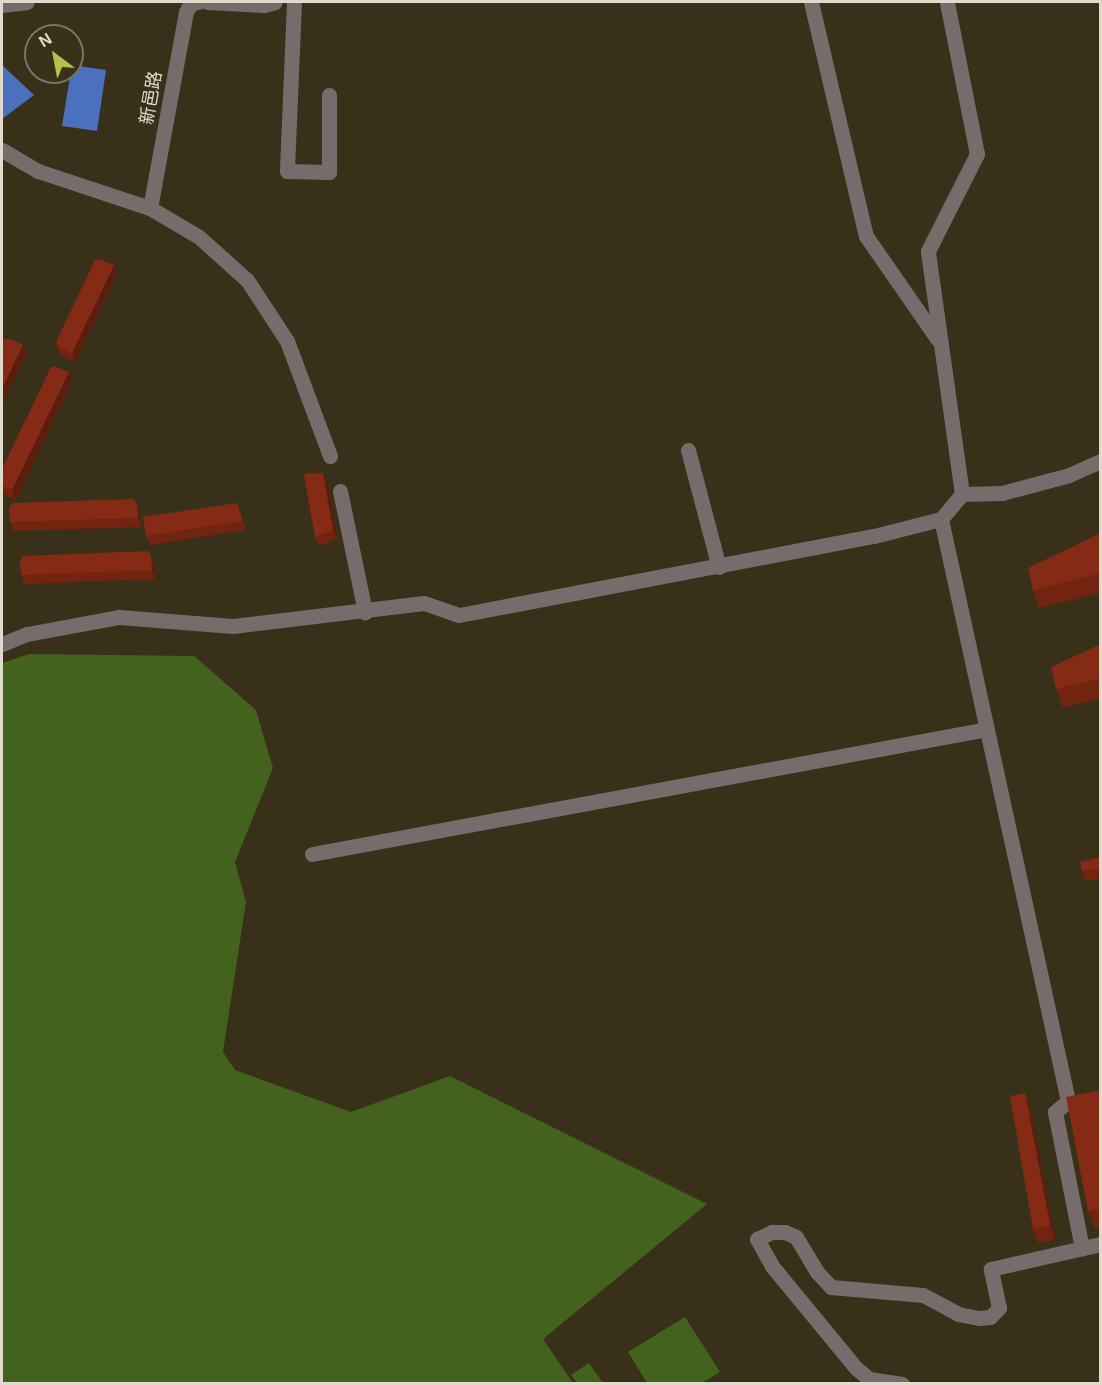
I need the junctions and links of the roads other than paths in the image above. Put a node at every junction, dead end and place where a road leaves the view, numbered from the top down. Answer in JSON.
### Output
{"nodes":[{"id":1,"x":27,"y":2,"type":"edge"},
{"id":2,"x":198,"y":2,"type":"edge"},
{"id":3,"x":207,"y":2,"type":"edge"},
{"id":4,"x":275,"y":2,"type":"edge"},
{"id":5,"x":294,"y":2,"type":"edge"},
{"id":6,"x":811,"y":2,"type":"edge"},
{"id":7,"x":947,"y":2,"type":"edge"},
{"id":8,"x":2,"y":5,"type":"edge"},
{"id":9,"x":329,"y":95,"type":"dead end"},
{"id":10,"x":2,"y":150,"type":"edge"},
{"id":11,"x":150,"y":208,"type":"junction"},
{"id":12,"x":939,"y":342,"type":"junction"},
{"id":13,"x":688,"y":450,"type":"dead end"},
{"id":14,"x":330,"y":456,"type":"dead end"},
{"id":15,"x":1101,"y":461,"type":"edge"},
{"id":16,"x":340,"y":491,"type":"dead end"},
{"id":17,"x":962,"y":494,"type":"junction"},
{"id":18,"x":941,"y":519,"type":"junction"},
{"id":19,"x":719,"y":567,"type":"junction"},
{"id":20,"x":365,"y":612,"type":"junction"},
{"id":21,"x":2,"y":644,"type":"edge"},
{"id":22,"x":987,"y":729,"type":"junction"},
{"id":23,"x":312,"y":854,"type":"dead end"},
{"id":24,"x":1101,"y":1244,"type":"edge"},
{"id":25,"x":1082,"y":1248,"type":"junction"},
{"id":26,"x":857,"y":1369,"type":"junction"},
{"id":27,"x":865,"y":1383,"type":"edge"},
{"id":28,"x":902,"y":1383,"type":"edge"}],
"edges":[{"from":1,"to":8,"type":"street"},
{"from":2,"to":11,"type":"street","name":"新邑路"},
{"from":3,"to":4,"type":"street"},
{"from":5,"to":9,"type":"street"},
{"from":6,"to":12,"type":"street"},
{"from":7,"to":12,"type":"street"},
{"from":10,"to":11,"type":"street"},
{"from":11,"to":14,"type":"street"},
{"from":12,"to":17,"type":"street"},
{"from":13,"to":19,"type":"street"},
{"from":15,"to":17,"type":"street"},
{"from":16,"to":20,"type":"street"},
{"from":17,"to":18,"type":"street"},
{"from":18,"to":19,"type":"street"},
{"from":18,"to":22,"type":"street"},
{"from":19,"to":20,"type":"street"},
{"from":20,"to":21,"type":"street"},
{"from":22,"to":23,"type":"street"},
{"from":22,"to":25,"type":"street"},
{"from":24,"to":25,"type":"street"},
{"from":25,"to":26,"type":"street"},
{"from":26,"to":27,"type":"street"},
{"from":26,"to":28,"type":"street"}]}
